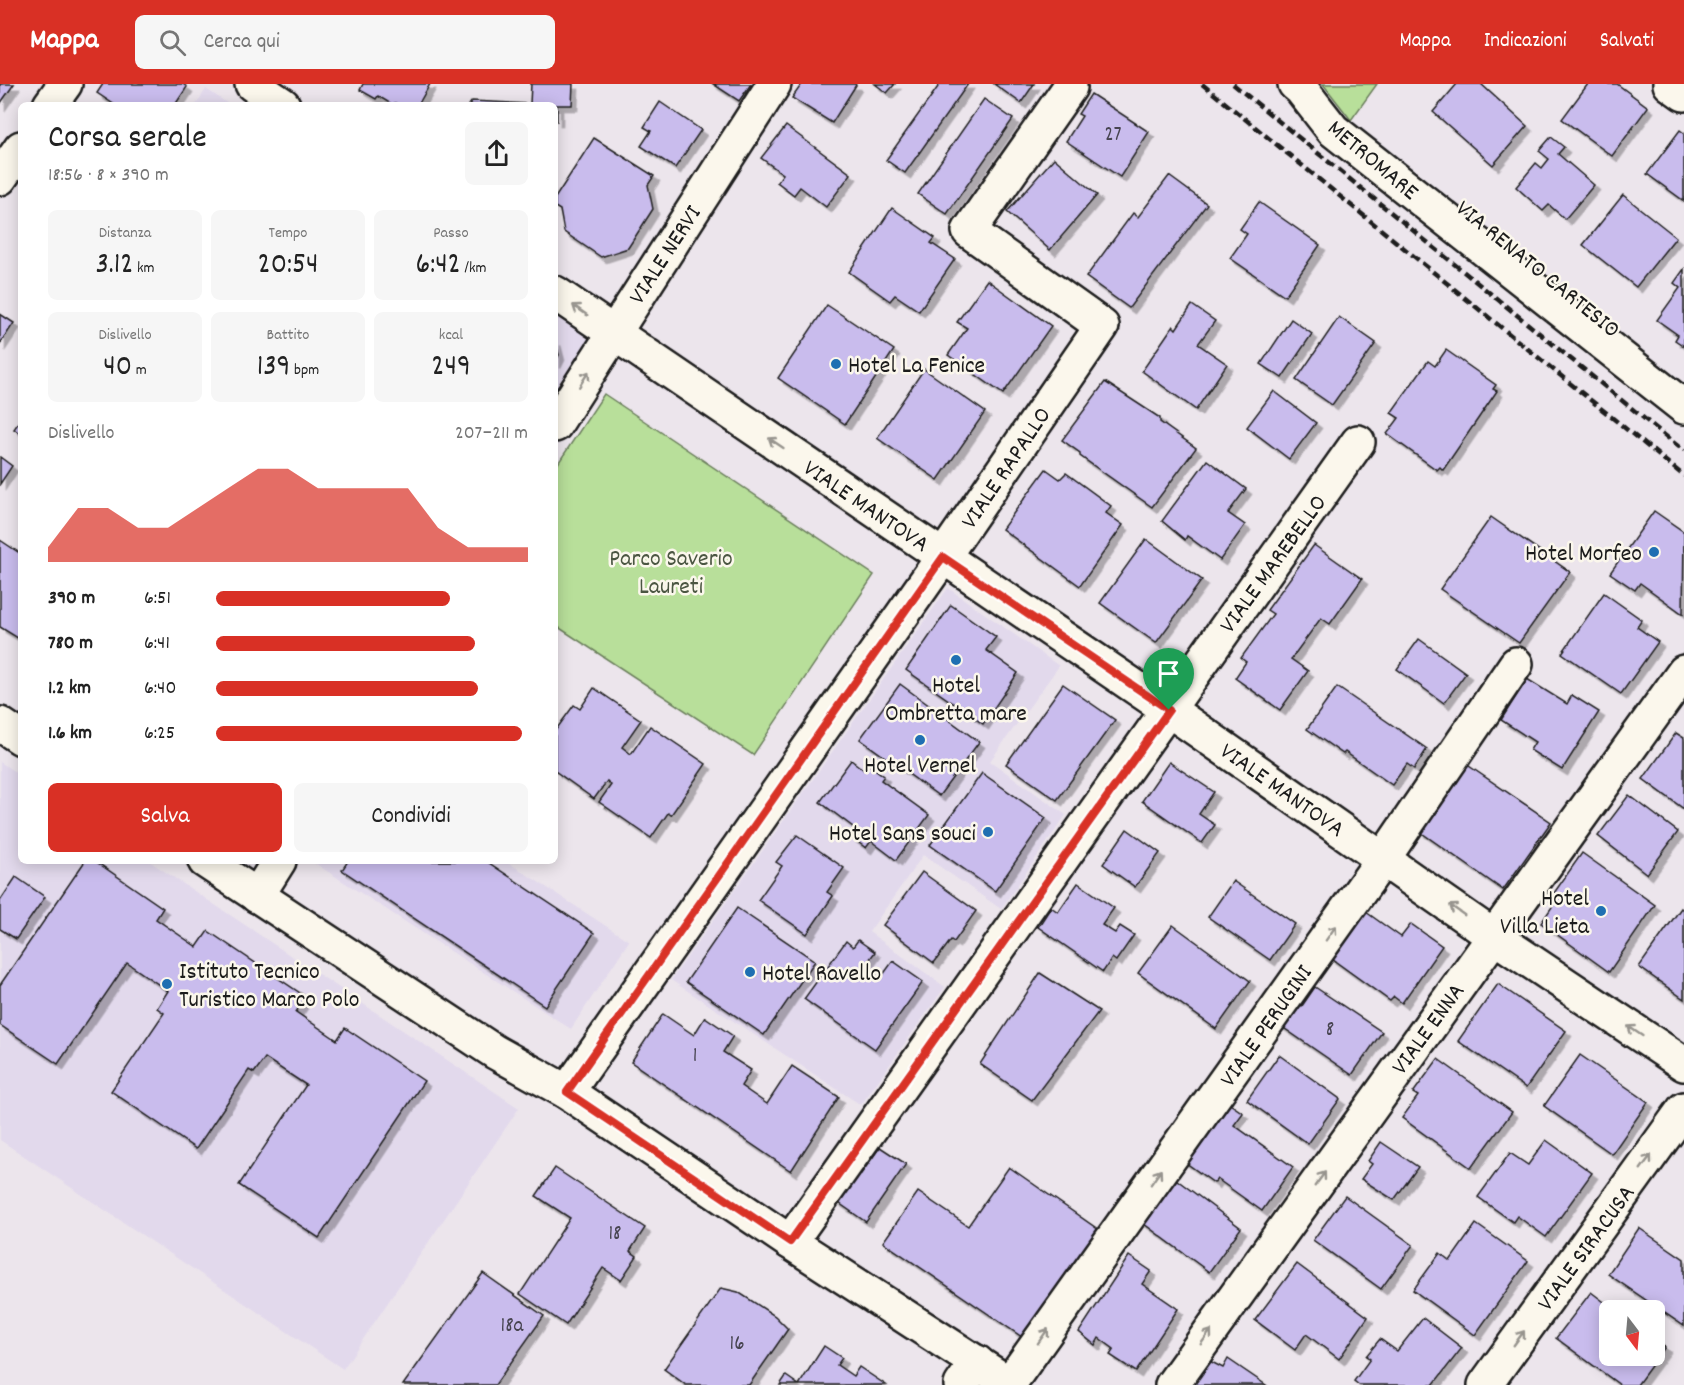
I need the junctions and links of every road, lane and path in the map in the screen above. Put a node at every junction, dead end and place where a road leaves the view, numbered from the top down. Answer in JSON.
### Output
{"nodes":[{"id":1,"x":65,"y":84,"type":"edge"},
{"id":2,"x":252,"y":84,"type":"edge"},
{"id":3,"x":774,"y":84,"type":"edge"},
{"id":4,"x":1295,"y":84,"type":"edge"},
{"id":5,"x":1670,"y":84,"type":"edge"},
{"id":6,"x":1070,"y":87,"type":"dead end"},
{"id":7,"x":1684,"y":94,"type":"edge"},
{"id":8,"x":53,"y":102,"type":"edge"},
{"id":9,"x":279,"y":102,"type":"edge"},
{"id":10,"x":1394,"y":151,"type":"dead end"},
{"id":11,"x":18,"y":152,"type":"edge"},
{"id":12,"x":0,"y":178,"type":"edge"},
{"id":13,"x":558,"y":294,"type":"edge"},
{"id":14,"x":613,"y":333,"type":"junction"},
{"id":15,"x":1684,"y":384,"type":"edge"},
{"id":16,"x":1684,"y":407,"type":"edge"},
{"id":17,"x":558,"y":420,"type":"edge"},
{"id":18,"x":1358,"y":442,"type":"dead end"},
{"id":19,"x":943,"y":557,"type":"junction"},
{"id":20,"x":1516,"y":664,"type":"dead end"},
{"id":21,"x":1684,"y":672,"type":"edge"},
{"id":22,"x":1169,"y":710,"type":"junction"},
{"id":23,"x":0,"y":724,"type":"edge"},
{"id":24,"x":18,"y":736,"type":"edge"},
{"id":25,"x":1383,"y":859,"type":"junction"},
{"id":26,"x":209,"y":864,"type":"edge"},
{"id":27,"x":277,"y":864,"type":"edge"},
{"id":28,"x":257,"y":896,"type":"junction"},
{"id":29,"x":1493,"y":936,"type":"junction"},
{"id":30,"x":1684,"y":1064,"type":"edge"},
{"id":31,"x":567,"y":1092,"type":"junction"},
{"id":32,"x":1684,"y":1109,"type":"edge"},
{"id":33,"x":790,"y":1242,"type":"junction"},
{"id":34,"x":969,"y":1373,"type":"edge"},
{"id":35,"x":1010,"y":1384,"type":"edge"},
{"id":36,"x":1172,"y":1385,"type":"edge"},
{"id":37,"x":1485,"y":1385,"type":"edge"}],
"edges":[{"from":1,"to":8,"type":"street"},
{"from":2,"to":9,"type":"street"},
{"from":3,"to":14,"type":"street","name":"VIALE NERVI"},
{"from":4,"to":16,"type":"street","name":"METROMARE"},
{"from":5,"to":7,"type":"street"},
{"from":6,"to":19,"type":"street","name":"VIALE RAPALLO"},
{"from":10,"to":15,"type":"street","name":"VIA RENATO CARTESIO"},
{"from":11,"to":12,"type":"street"},
{"from":14,"to":13,"type":"street","name":"VIALE MANTOVA","one_way":true},
{"from":17,"to":14,"type":"street","name":"VIALE NERVI","one_way":true},
{"from":19,"to":14,"type":"street","name":"VIALE MANTOVA","one_way":true},
{"from":18,"to":22,"type":"street","name":"VIALE MAREBELLO"},
{"from":19,"to":22,"type":"street","name":"VIALE MANTOVA"},
{"from":19,"to":31,"type":"street","name":"VIALE RAPALLO"},
{"from":20,"to":25,"type":"street","name":"VIALE PERUGINI"},
{"from":21,"to":29,"type":"street","name":"VIALE ENNA"},
{"from":22,"to":25,"type":"street","name":"VIALE MANTOVA"},
{"from":22,"to":33,"type":"street","name":"VIALE MAREBELLO"},
{"from":23,"to":24,"type":"street"},
{"from":29,"to":25,"type":"street","name":"VIALE MANTOVA","one_way":true},
{"from":35,"to":25,"type":"street","name":"VIALE PERUGINI","one_way":true},
{"from":26,"to":28,"type":"street"},
{"from":27,"to":28,"type":"street"},
{"from":28,"to":31,"type":"street"},
{"from":30,"to":29,"type":"street","name":"VIALE MANTOVA","one_way":true},
{"from":36,"to":29,"type":"street","name":"VIALE ENNA","one_way":true},
{"from":31,"to":33,"type":"street"},
{"from":37,"to":32,"type":"street","name":"VIALE SIRACUSA","one_way":true},
{"from":33,"to":34,"type":"street"},
{"from":34,"to":35,"type":"street"}]}
